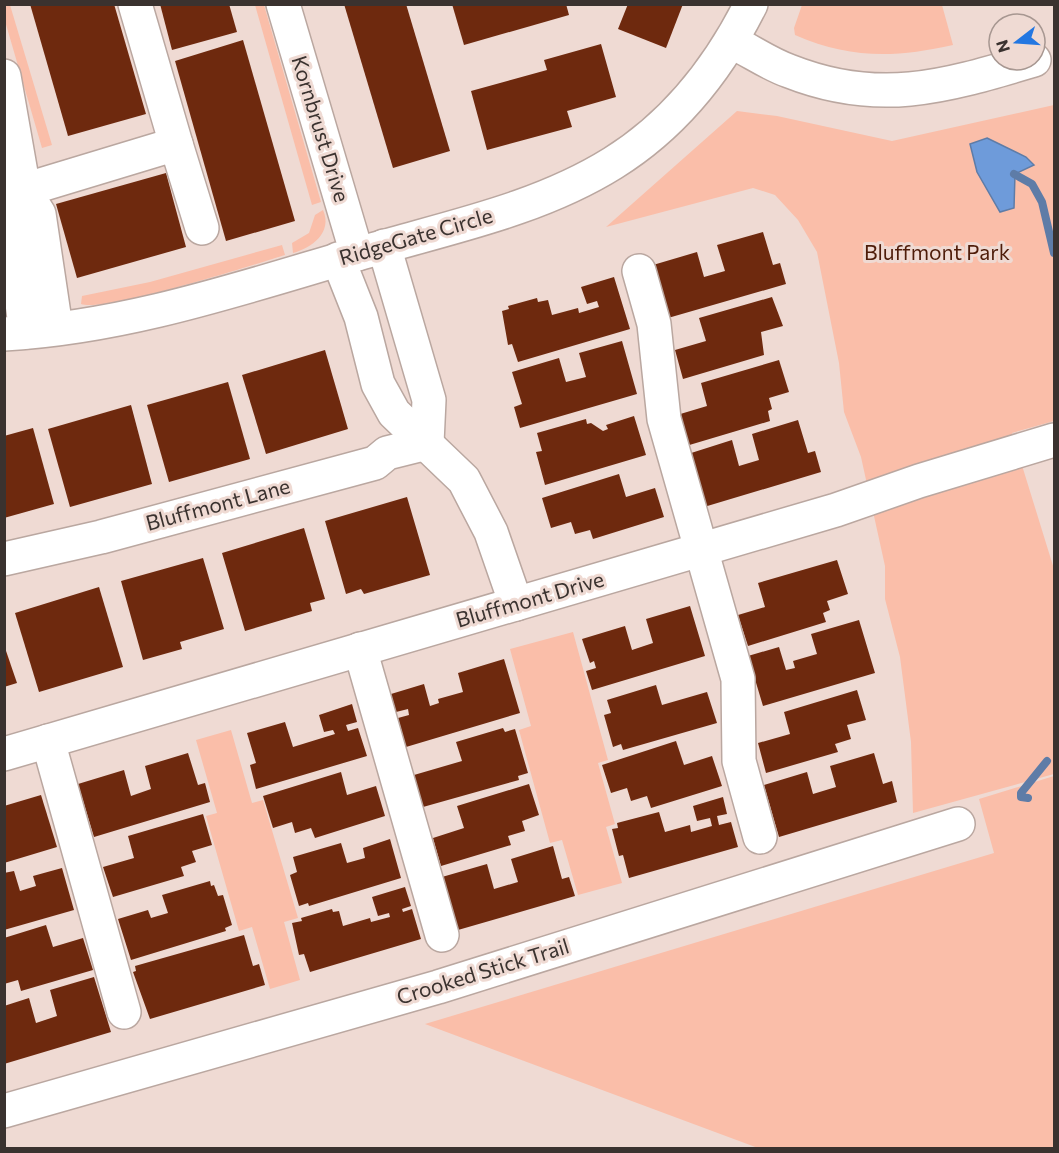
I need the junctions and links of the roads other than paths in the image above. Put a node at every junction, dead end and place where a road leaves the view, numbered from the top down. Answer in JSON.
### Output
{"nodes":[{"id":1,"x":135,"y":4,"type":"edge"},
{"id":2,"x":283,"y":4,"type":"edge"},
{"id":3,"x":751,"y":4,"type":"edge"},
{"id":4,"x":732,"y":42,"type":"junction"},
{"id":5,"x":994,"y":72,"type":"edge"},
{"id":6,"x":4,"y":76,"type":"edge"},
{"id":7,"x":176,"y":144,"type":"junction"},
{"id":8,"x":14,"y":190,"type":"edge"},
{"id":9,"x":202,"y":228,"type":"dead end"},
{"id":10,"x":360,"y":253,"type":"junction"},
{"id":11,"x":639,"y":271,"type":"dead end"},
{"id":12,"x":29,"y":331,"type":"edge"},
{"id":13,"x":1054,"y":440,"type":"edge"},
{"id":14,"x":427,"y":443,"type":"junction"},
{"id":15,"x":701,"y":550,"type":"junction"},
{"id":16,"x":4,"y":559,"type":"edge"},
{"id":17,"x":516,"y":604,"type":"junction"},
{"id":18,"x":360,"y":649,"type":"junction"},
{"id":19,"x":48,"y":741,"type":"junction"},
{"id":20,"x":4,"y":754,"type":"edge"},
{"id":21,"x":958,"y":824,"type":"dead end"},
{"id":22,"x":760,"y":837,"type":"dead end"},
{"id":23,"x":442,"y":935,"type":"dead end"},
{"id":24,"x":124,"y":1012,"type":"dead end"},
{"id":25,"x":4,"y":1111,"type":"edge"}],
"edges":[{"from":1,"to":7,"type":"street"},
{"from":2,"to":10,"type":"street","name":"Kornbrust Drive"},
{"from":3,"to":4,"type":"street","name":"RidgeGate Circle"},
{"from":4,"to":5,"type":"street"},
{"from":4,"to":10,"type":"street","name":"RidgeGate Circle"},
{"from":6,"to":8,"type":"street"},
{"from":7,"to":8,"type":"street"},
{"from":7,"to":9,"type":"street"},
{"from":8,"to":12,"type":"street"},
{"from":10,"to":12,"type":"street","name":"RidgeGate Circle"},
{"from":10,"to":14,"type":"street","name":"Kornbrust Drive"},
{"from":10,"to":14,"type":"street","name":"Kornbrust Drive"},
{"from":11,"to":15,"type":"street"},
{"from":13,"to":15,"type":"street","name":"Bluffmont Drive"},
{"from":14,"to":16,"type":"street","name":"Bluffmont Lane"},
{"from":14,"to":17,"type":"street","name":"Kornbrust Drive"},
{"from":15,"to":17,"type":"street","name":"Bluffmont Drive"},
{"from":15,"to":22,"type":"street"},
{"from":17,"to":18,"type":"street","name":"Bluffmont Drive"},
{"from":18,"to":19,"type":"street","name":"Bluffmont Drive"},
{"from":18,"to":23,"type":"street"},
{"from":19,"to":20,"type":"street","name":"Bluffmont Drive"},
{"from":19,"to":24,"type":"street"},
{"from":21,"to":25,"type":"street","name":"Crooked Stick Trail"}]}
